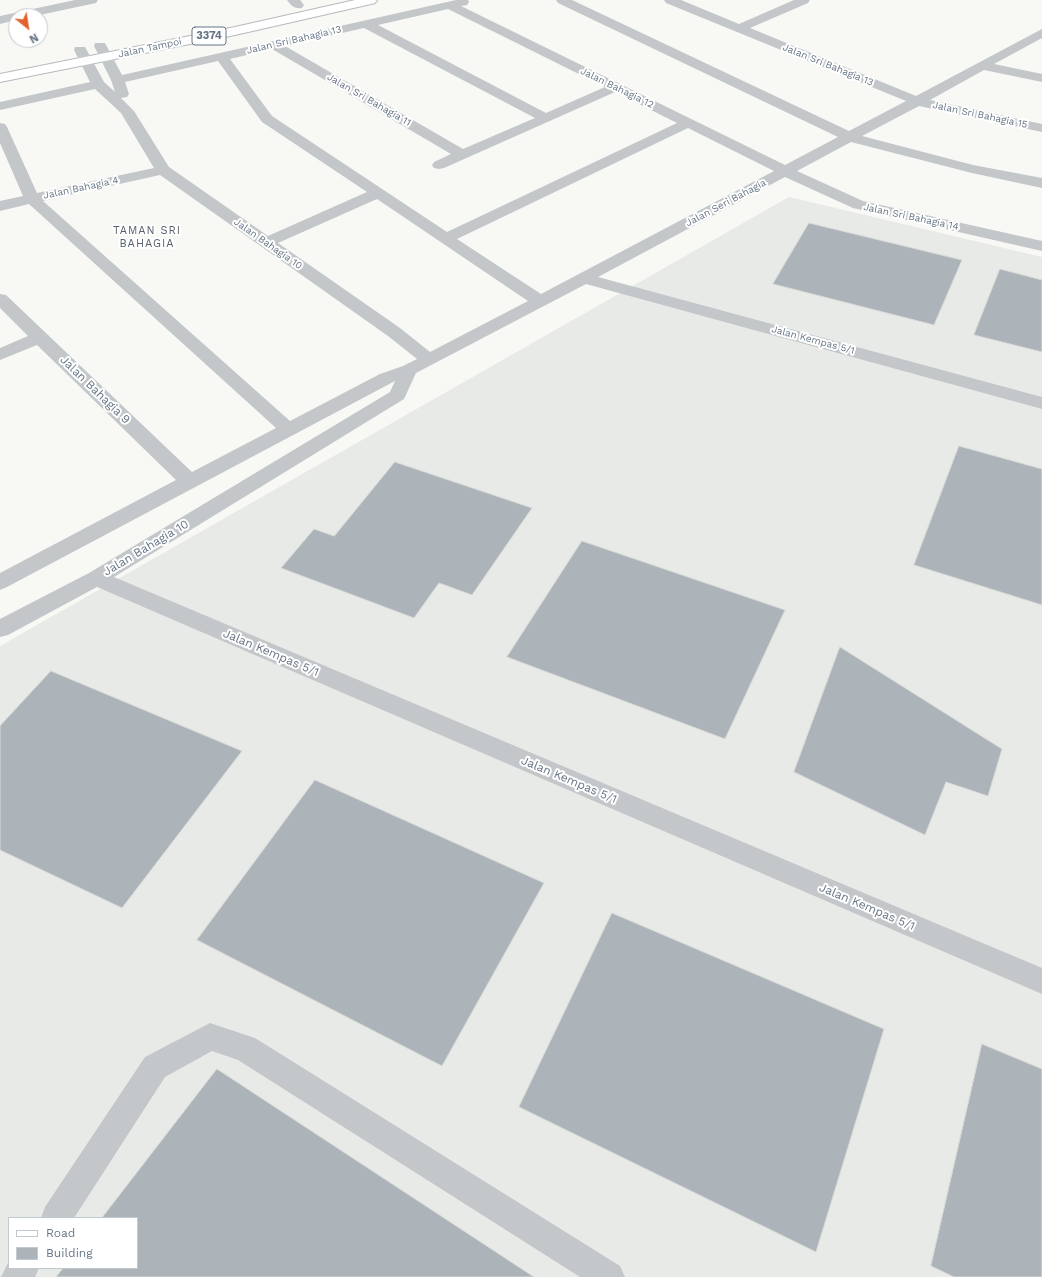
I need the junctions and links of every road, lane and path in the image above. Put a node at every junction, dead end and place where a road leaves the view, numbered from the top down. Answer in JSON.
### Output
{"nodes":[{"id":1,"x":92,"y":0,"type":"edge"},
{"id":2,"x":320,"y":0,"type":"edge"},
{"id":3,"x":371,"y":0,"type":"edge"},
{"id":4,"x":470,"y":0,"type":"edge"},
{"id":5,"x":562,"y":0,"type":"edge"},
{"id":6,"x":670,"y":0,"type":"edge"},
{"id":7,"x":804,"y":0,"type":"edge"},
{"id":8,"x":295,"y":3,"type":"edge"},
{"id":9,"x":449,"y":5,"type":"junction"},
{"id":10,"x":48,"y":9,"type":"edge"},
{"id":11,"x":244,"y":16,"type":"dead end"},
{"id":12,"x":366,"y":24,"type":"junction"},
{"id":13,"x":738,"y":28,"type":"junction"},
{"id":14,"x":145,"y":36,"type":"dead end"},
{"id":15,"x":1040,"y":36,"type":"edge"},
{"id":16,"x":274,"y":45,"type":"junction"},
{"id":17,"x":103,"y":51,"type":"junction"},
{"id":18,"x":83,"y":55,"type":"junction"},
{"id":19,"x":222,"y":57,"type":"junction"},
{"id":20,"x":36,"y":58,"type":"dead end"},
{"id":21,"x":983,"y":66,"type":"junction"},
{"id":22,"x":0,"y":78,"type":"edge"},
{"id":23,"x":1042,"y":78,"type":"edge"},
{"id":24,"x":118,"y":80,"type":"junction"},
{"id":25,"x":98,"y":84,"type":"junction"},
{"id":26,"x":616,"y":87,"type":"junction"},
{"id":27,"x":917,"y":102,"type":"junction"},
{"id":28,"x":0,"y":106,"type":"edge"},
{"id":29,"x":127,"y":111,"type":"junction"},
{"id":30,"x":546,"y":118,"type":"junction"},
{"id":31,"x":688,"y":123,"type":"junction"},
{"id":32,"x":0,"y":127,"type":"edge"},
{"id":33,"x":1042,"y":128,"type":"edge"},
{"id":34,"x":850,"y":137,"type":"junction"},
{"id":35,"x":5,"y":151,"type":"edge"},
{"id":36,"x":463,"y":155,"type":"junction"},
{"id":37,"x":439,"y":165,"type":"dead end"},
{"id":38,"x":163,"y":170,"type":"junction"},
{"id":39,"x":785,"y":171,"type":"junction"},
{"id":40,"x":1042,"y":183,"type":"edge"},
{"id":41,"x":378,"y":193,"type":"junction"},
{"id":42,"x":32,"y":199,"type":"junction"},
{"id":43,"x":0,"y":206,"type":"edge"},
{"id":44,"x":446,"y":238,"type":"junction"},
{"id":45,"x":266,"y":243,"type":"junction"},
{"id":46,"x":1042,"y":246,"type":"edge"},
{"id":47,"x":584,"y":278,"type":"junction"},
{"id":48,"x":0,"y":299,"type":"edge"},
{"id":49,"x":540,"y":301,"type":"junction"},
{"id":50,"x":40,"y":337,"type":"junction"},
{"id":51,"x":0,"y":354,"type":"edge"},
{"id":52,"x":429,"y":360,"type":"junction"},
{"id":53,"x":409,"y":370,"type":"junction"},
{"id":54,"x":1042,"y":403,"type":"edge"},
{"id":55,"x":288,"y":429,"type":"junction"},
{"id":56,"x":190,"y":482,"type":"junction"},
{"id":57,"x":96,"y":578,"type":"junction"},
{"id":58,"x":0,"y":582,"type":"edge"},
{"id":59,"x":0,"y":629,"type":"edge"},
{"id":60,"x":1042,"y":981,"type":"edge"},
{"id":61,"x":57,"y":1217,"type":"edge"},
{"id":62,"x":609,"y":1277,"type":"edge"}],
"edges":[{"from":1,"to":10,"type":"street"},
{"from":2,"to":8,"type":"main road"},
{"from":3,"to":17,"type":"main road","name":"Jalan Tampoi","number":"3374"},
{"from":4,"to":9,"type":"street","name":"Jalan Sri Bahagia 13"},
{"from":5,"to":34,"type":"street"},
{"from":6,"to":13,"type":"street","name":"Jalan Sri Bahagia 13"},
{"from":7,"to":13,"type":"street"},
{"from":8,"to":11,"type":"main road"},
{"from":9,"to":12,"type":"street","name":"Jalan Sri Bahagia 13"},
{"from":9,"to":26,"type":"street","name":"Jalan Bahagia 12"},
{"from":12,"to":16,"type":"street","name":"Jalan Sri Bahagia 13"},
{"from":12,"to":30,"type":"street"},
{"from":13,"to":27,"type":"street","name":"Jalan Sri Bahagia 13"},
{"from":14,"to":17,"type":"main road","name":"Jalan Tampoi","number":"3374"},
{"from":15,"to":21,"type":"street","name":"Jalan Seri Bahagia"},
{"from":16,"to":19,"type":"street","name":"Jalan Sri Bahagia 13"},
{"from":16,"to":36,"type":"street","name":"Jalan Sri Bahagia 11"},
{"from":17,"to":18,"type":"main road","name":"Jalan Tampoi","number":"3374"},
{"from":17,"to":24,"type":"street","name":"Jalan Bahagia 10"},
{"from":18,"to":20,"type":"main road","name":"Jalan Tampoi","number":"3374"},
{"from":18,"to":22,"type":"main road","name":"Jalan Tampoi","number":"3374"},
{"from":18,"to":25,"type":"street","name":"Jalan Bahagia 10"},
{"from":19,"to":24,"type":"street","name":"Jalan Sri Bahagia 13"},
{"from":19,"to":41,"type":"street"},
{"from":21,"to":23,"type":"street"},
{"from":21,"to":27,"type":"street","name":"Jalan Seri Bahagia"},
{"from":24,"to":29,"type":"street","name":"Jalan Bahagia 10"},
{"from":25,"to":28,"type":"street"},
{"from":25,"to":29,"type":"street","name":"Jalan Bahagia 10"},
{"from":26,"to":30,"type":"street"},
{"from":26,"to":31,"type":"street","name":"Jalan Bahagia 12"},
{"from":27,"to":33,"type":"street","name":"Jalan Sri Bahagia 15"},
{"from":27,"to":34,"type":"street","name":"Jalan Seri Bahagia"},
{"from":29,"to":38,"type":"street","name":"Jalan Bahagia 10"},
{"from":30,"to":36,"type":"street"},
{"from":31,"to":39,"type":"street","name":"Jalan Bahagia 12"},
{"from":31,"to":44,"type":"street"},
{"from":32,"to":35,"type":"street"},
{"from":34,"to":39,"type":"street","name":"Jalan Seri Bahagia"},
{"from":34,"to":40,"type":"street"},
{"from":35,"to":42,"type":"street"},
{"from":36,"to":37,"type":"street"},
{"from":38,"to":42,"type":"street","name":"Jalan Bahagia 4"},
{"from":38,"to":45,"type":"street","name":"Jalan Bahagia 10"},
{"from":39,"to":46,"type":"street","name":"Jalan Sri Bahagia 14"},
{"from":39,"to":47,"type":"street","name":"Jalan Seri Bahagia"},
{"from":41,"to":44,"type":"street"},
{"from":41,"to":45,"type":"street"},
{"from":42,"to":43,"type":"street","name":"Jalan Bahagia 4"},
{"from":42,"to":55,"type":"street"},
{"from":44,"to":49,"type":"street"},
{"from":45,"to":52,"type":"street","name":"Jalan Bahagia 10"},
{"from":47,"to":49,"type":"street","name":"Jalan Seri Bahagia"},
{"from":47,"to":54,"type":"street","name":"Jalan Kempas 5/1"},
{"from":48,"to":50,"type":"street","name":"Jalan Bahagia 9"},
{"from":49,"to":52,"type":"street","name":"Jalan Seri Bahagia"},
{"from":50,"to":51,"type":"street"},
{"from":50,"to":56,"type":"street","name":"Jalan Bahagia 9"},
{"from":52,"to":53,"type":"street","name":"Jalan Seri Bahagia"},
{"from":53,"to":55,"type":"street","name":"Jalan Seri Bahagia"},
{"from":53,"to":57,"type":"street","name":"Jalan Bahagia 10"},
{"from":55,"to":56,"type":"street","name":"Jalan Seri Bahagia"},
{"from":56,"to":58,"type":"street","name":"Jalan Seri Bahagia"},
{"from":57,"to":59,"type":"street","name":"Jalan Bahagia 10"},
{"from":57,"to":60,"type":"street","name":"Jalan Kempas 5/1"},
{"from":61,"to":62,"type":"street"}]}
